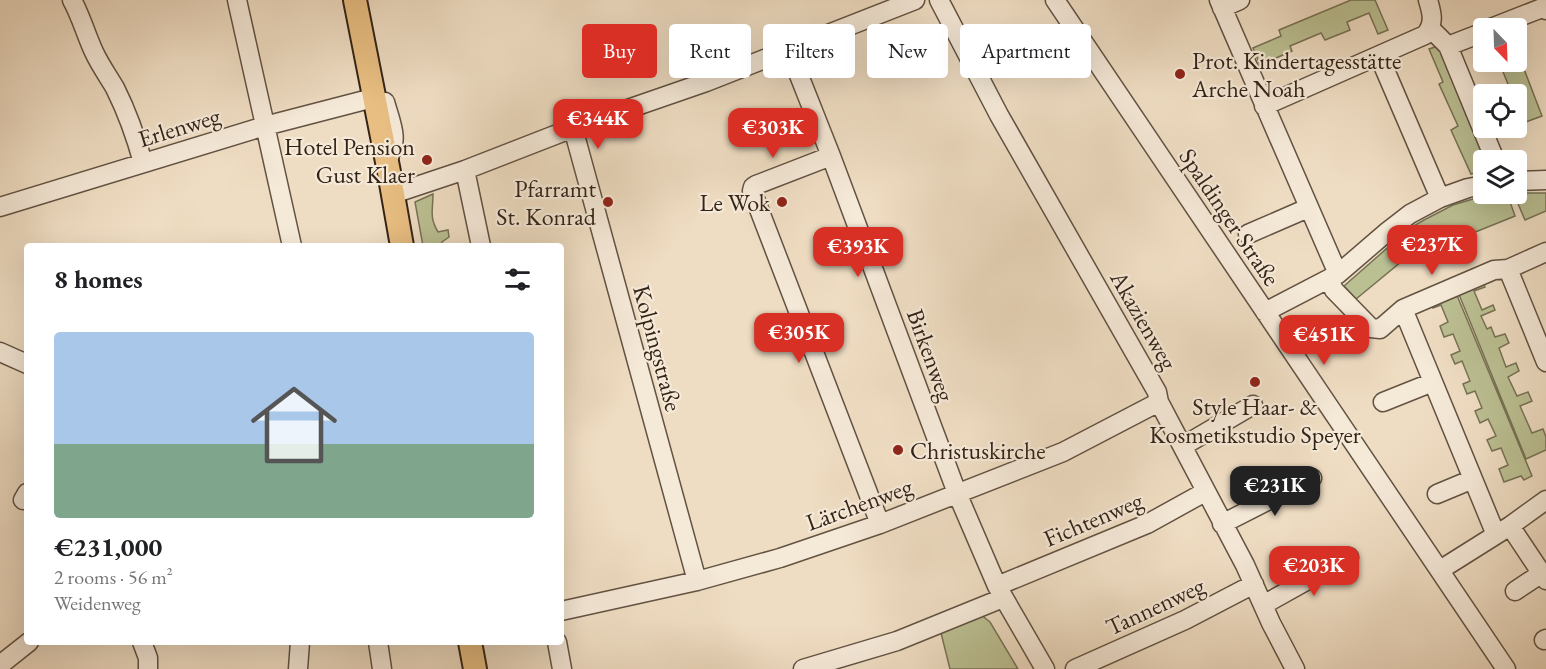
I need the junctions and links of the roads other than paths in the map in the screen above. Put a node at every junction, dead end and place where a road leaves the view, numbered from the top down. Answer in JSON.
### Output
{"nodes":[{"id":1,"x":72,"y":0,"type":"edge"},
{"id":2,"x":237,"y":0,"type":"edge"},
{"id":3,"x":915,"y":0,"type":"edge"},
{"id":4,"x":939,"y":0,"type":"edge"},
{"id":5,"x":1054,"y":0,"type":"edge"},
{"id":6,"x":1240,"y":0,"type":"edge"},
{"id":7,"x":1428,"y":0,"type":"edge"},
{"id":8,"x":361,"y":2,"type":"edge"},
{"id":9,"x":1220,"y":4,"type":"edge"},
{"id":10,"x":1546,"y":10,"type":"edge"},
{"id":11,"x":1516,"y":18,"type":"edge"},
{"id":12,"x":855,"y":24,"type":"edge"},
{"id":13,"x":1431,"y":28,"type":"junction"},
{"id":14,"x":1473,"y":36,"type":"edge"},
{"id":15,"x":1448,"y":46,"type":"junction"},
{"id":16,"x":1379,"y":56,"type":"junction"},
{"id":17,"x":763,"y":60,"type":"edge"},
{"id":18,"x":367,"y":63,"type":"junction"},
{"id":19,"x":800,"y":78,"type":"edge"},
{"id":20,"x":373,"y":98,"type":"junction"},
{"id":21,"x":1264,"y":106,"type":"junction"},
{"id":22,"x":265,"y":126,"type":"junction"},
{"id":23,"x":573,"y":128,"type":"junction"},
{"id":24,"x":1491,"y":150,"type":"edge"},
{"id":25,"x":831,"y":156,"type":"junction"},
{"id":26,"x":387,"y":160,"type":"junction"},
{"id":27,"x":143,"y":163,"type":"junction"},
{"id":28,"x":465,"y":170,"type":"junction"},
{"id":29,"x":1546,"y":180,"type":"edge"},
{"id":30,"x":1527,"y":181,"type":"edge"},
{"id":31,"x":1473,"y":188,"type":"edge"},
{"id":32,"x":393,"y":194,"type":"junction"},
{"id":33,"x":1440,"y":198,"type":"junction"},
{"id":34,"x":0,"y":207,"type":"edge"},
{"id":35,"x":1308,"y":208,"type":"junction"},
{"id":36,"x":1248,"y":234,"type":"dead end"},
{"id":37,"x":291,"y":243,"type":"edge"},
{"id":38,"x":401,"y":243,"type":"edge"},
{"id":39,"x":480,"y":243,"type":"edge"},
{"id":40,"x":1546,"y":252,"type":"edge"},
{"id":41,"x":1508,"y":269,"type":"junction"},
{"id":42,"x":1334,"y":277,"type":"junction"},
{"id":43,"x":1403,"y":309,"type":"junction"},
{"id":44,"x":1266,"y":312,"type":"junction"},
{"id":45,"x":0,"y":351,"type":"edge"},
{"id":46,"x":1546,"y":362,"type":"edge"},
{"id":47,"x":24,"y":363,"type":"edge"},
{"id":48,"x":1433,"y":382,"type":"junction"},
{"id":49,"x":1159,"y":402,"type":"junction"},
{"id":50,"x":1383,"y":402,"type":"dead end"},
{"id":51,"x":1253,"y":405,"type":"dead end"},
{"id":52,"x":1183,"y":446,"type":"junction"},
{"id":53,"x":1312,"y":478,"type":"dead end"},
{"id":54,"x":1473,"y":479,"type":"junction"},
{"id":55,"x":1205,"y":492,"type":"junction"},
{"id":56,"x":957,"y":493,"type":"junction"},
{"id":57,"x":1437,"y":494,"type":"dead end"},
{"id":58,"x":1546,"y":501,"type":"edge"},
{"id":59,"x":880,"y":524,"type":"junction"},
{"id":60,"x":1222,"y":524,"type":"junction"},
{"id":61,"x":1503,"y":531,"type":"junction"},
{"id":62,"x":1349,"y":557,"type":"dead end"},
{"id":63,"x":1440,"y":570,"type":"junction"},
{"id":64,"x":1544,"y":577,"type":"edge"},
{"id":65,"x":697,"y":581,"type":"junction"},
{"id":66,"x":1254,"y":584,"type":"junction"},
{"id":67,"x":1515,"y":591,"type":"dead end"},
{"id":68,"x":1000,"y":592,"type":"junction"},
{"id":69,"x":1263,"y":605,"type":"junction"},
{"id":70,"x":564,"y":610,"type":"edge"},
{"id":71,"x":25,"y":645,"type":"edge"},
{"id":72,"x":143,"y":645,"type":"edge"},
{"id":73,"x":300,"y":645,"type":"edge"},
{"id":74,"x":378,"y":645,"type":"edge"},
{"id":75,"x":470,"y":645,"type":"edge"},
{"id":76,"x":558,"y":645,"type":"edge"},
{"id":77,"x":0,"y":665,"type":"edge"},
{"id":78,"x":148,"y":669,"type":"edge"},
{"id":79,"x":298,"y":669,"type":"edge"},
{"id":80,"x":382,"y":669,"type":"edge"},
{"id":81,"x":474,"y":669,"type":"edge"},
{"id":82,"x":562,"y":669,"type":"edge"},
{"id":83,"x":803,"y":669,"type":"edge"},
{"id":84,"x":1045,"y":669,"type":"edge"},
{"id":85,"x":1075,"y":669,"type":"edge"},
{"id":86,"x":1295,"y":669,"type":"edge"},
{"id":87,"x":1506,"y":669,"type":"edge"}],
"edges":[{"from":1,"to":27,"type":"street"},
{"from":2,"to":22,"type":"street"},
{"from":3,"to":12,"type":"street"},
{"from":4,"to":49,"type":"street","name":"Akazienweg"},
{"from":5,"to":44,"type":"street","name":"Spaldinger Straße"},
{"from":6,"to":9,"type":"street"},
{"from":7,"to":13,"type":"street"},
{"from":8,"to":18,"type":"main road"},
{"from":9,"to":21,"type":"street"},
{"from":10,"to":11,"type":"street"},
{"from":13,"to":15,"type":"street"},
{"from":13,"to":16,"type":"street"},
{"from":14,"to":15,"type":"street"},
{"from":15,"to":24,"type":"street"},
{"from":16,"to":21,"type":"street"},
{"from":16,"to":33,"type":"street"},
{"from":17,"to":23,"type":"street"},
{"from":18,"to":20,"type":"main road"},
{"from":18,"to":26,"type":"street"},
{"from":19,"to":25,"type":"street","name":"Birkenweg"},
{"from":20,"to":22,"type":"street","name":"Erlenweg"},
{"from":20,"to":26,"type":"main road"},
{"from":21,"to":35,"type":"street"},
{"from":22,"to":27,"type":"street","name":"Erlenweg"},
{"from":22,"to":37,"type":"street"},
{"from":23,"to":28,"type":"street"},
{"from":23,"to":65,"type":"street","name":"Kolpingstraße"},
{"from":25,"to":56,"type":"street","name":"Birkenweg"},
{"from":25,"to":59,"type":"street"},
{"from":26,"to":32,"type":"main road"},
{"from":27,"to":34,"type":"street","name":"Erlenweg"},
{"from":28,"to":32,"type":"street"},
{"from":28,"to":39,"type":"street"},
{"from":29,"to":30,"type":"street"},
{"from":31,"to":33,"type":"street"},
{"from":32,"to":38,"type":"main road"},
{"from":33,"to":42,"type":"street"},
{"from":35,"to":36,"type":"street"},
{"from":35,"to":42,"type":"street"},
{"from":40,"to":41,"type":"street"},
{"from":41,"to":43,"type":"street"},
{"from":41,"to":46,"type":"street"},
{"from":42,"to":43,"type":"street"},
{"from":42,"to":44,"type":"street"},
{"from":43,"to":48,"type":"street"},
{"from":44,"to":63,"type":"street","name":"Spaldinger Straße"},
{"from":45,"to":47,"type":"street"},
{"from":48,"to":50,"type":"street"},
{"from":48,"to":54,"type":"street"},
{"from":49,"to":52,"type":"street","name":"Akazienweg"},
{"from":49,"to":56,"type":"street","name":"Lärchenweg"},
{"from":51,"to":52,"type":"street"},
{"from":52,"to":55,"type":"street","name":"Akazienweg"},
{"from":53,"to":60,"type":"street"},
{"from":54,"to":57,"type":"street"},
{"from":54,"to":61,"type":"street"},
{"from":55,"to":60,"type":"street","name":"Akazienweg"},
{"from":55,"to":68,"type":"street","name":"Fichtenweg"},
{"from":56,"to":59,"type":"street","name":"Lärchenweg"},
{"from":56,"to":68,"type":"street","name":"Birkenweg"},
{"from":58,"to":61,"type":"street"},
{"from":59,"to":65,"type":"street","name":"Lärchenweg"},
{"from":60,"to":66,"type":"street","name":"Akazienweg"},
{"from":61,"to":63,"type":"street"},
{"from":61,"to":64,"type":"street"},
{"from":62,"to":69,"type":"street"},
{"from":63,"to":87,"type":"street","name":"Spaldinger Straße"},
{"from":64,"to":67,"type":"street"},
{"from":65,"to":70,"type":"street","name":"Lärchenweg"},
{"from":66,"to":69,"type":"street","name":"Akazienweg"},
{"from":66,"to":85,"type":"street","name":"Tannenweg"},
{"from":68,"to":83,"type":"street","name":"Fichtenweg"},
{"from":68,"to":84,"type":"street","name":"Birkenweg"},
{"from":69,"to":86,"type":"street","name":"Akazienweg"},
{"from":71,"to":77,"type":"street"},
{"from":72,"to":78,"type":"street"},
{"from":73,"to":79,"type":"street"},
{"from":74,"to":80,"type":"street"},
{"from":75,"to":81,"type":"main road"},
{"from":76,"to":82,"type":"street"}]}
